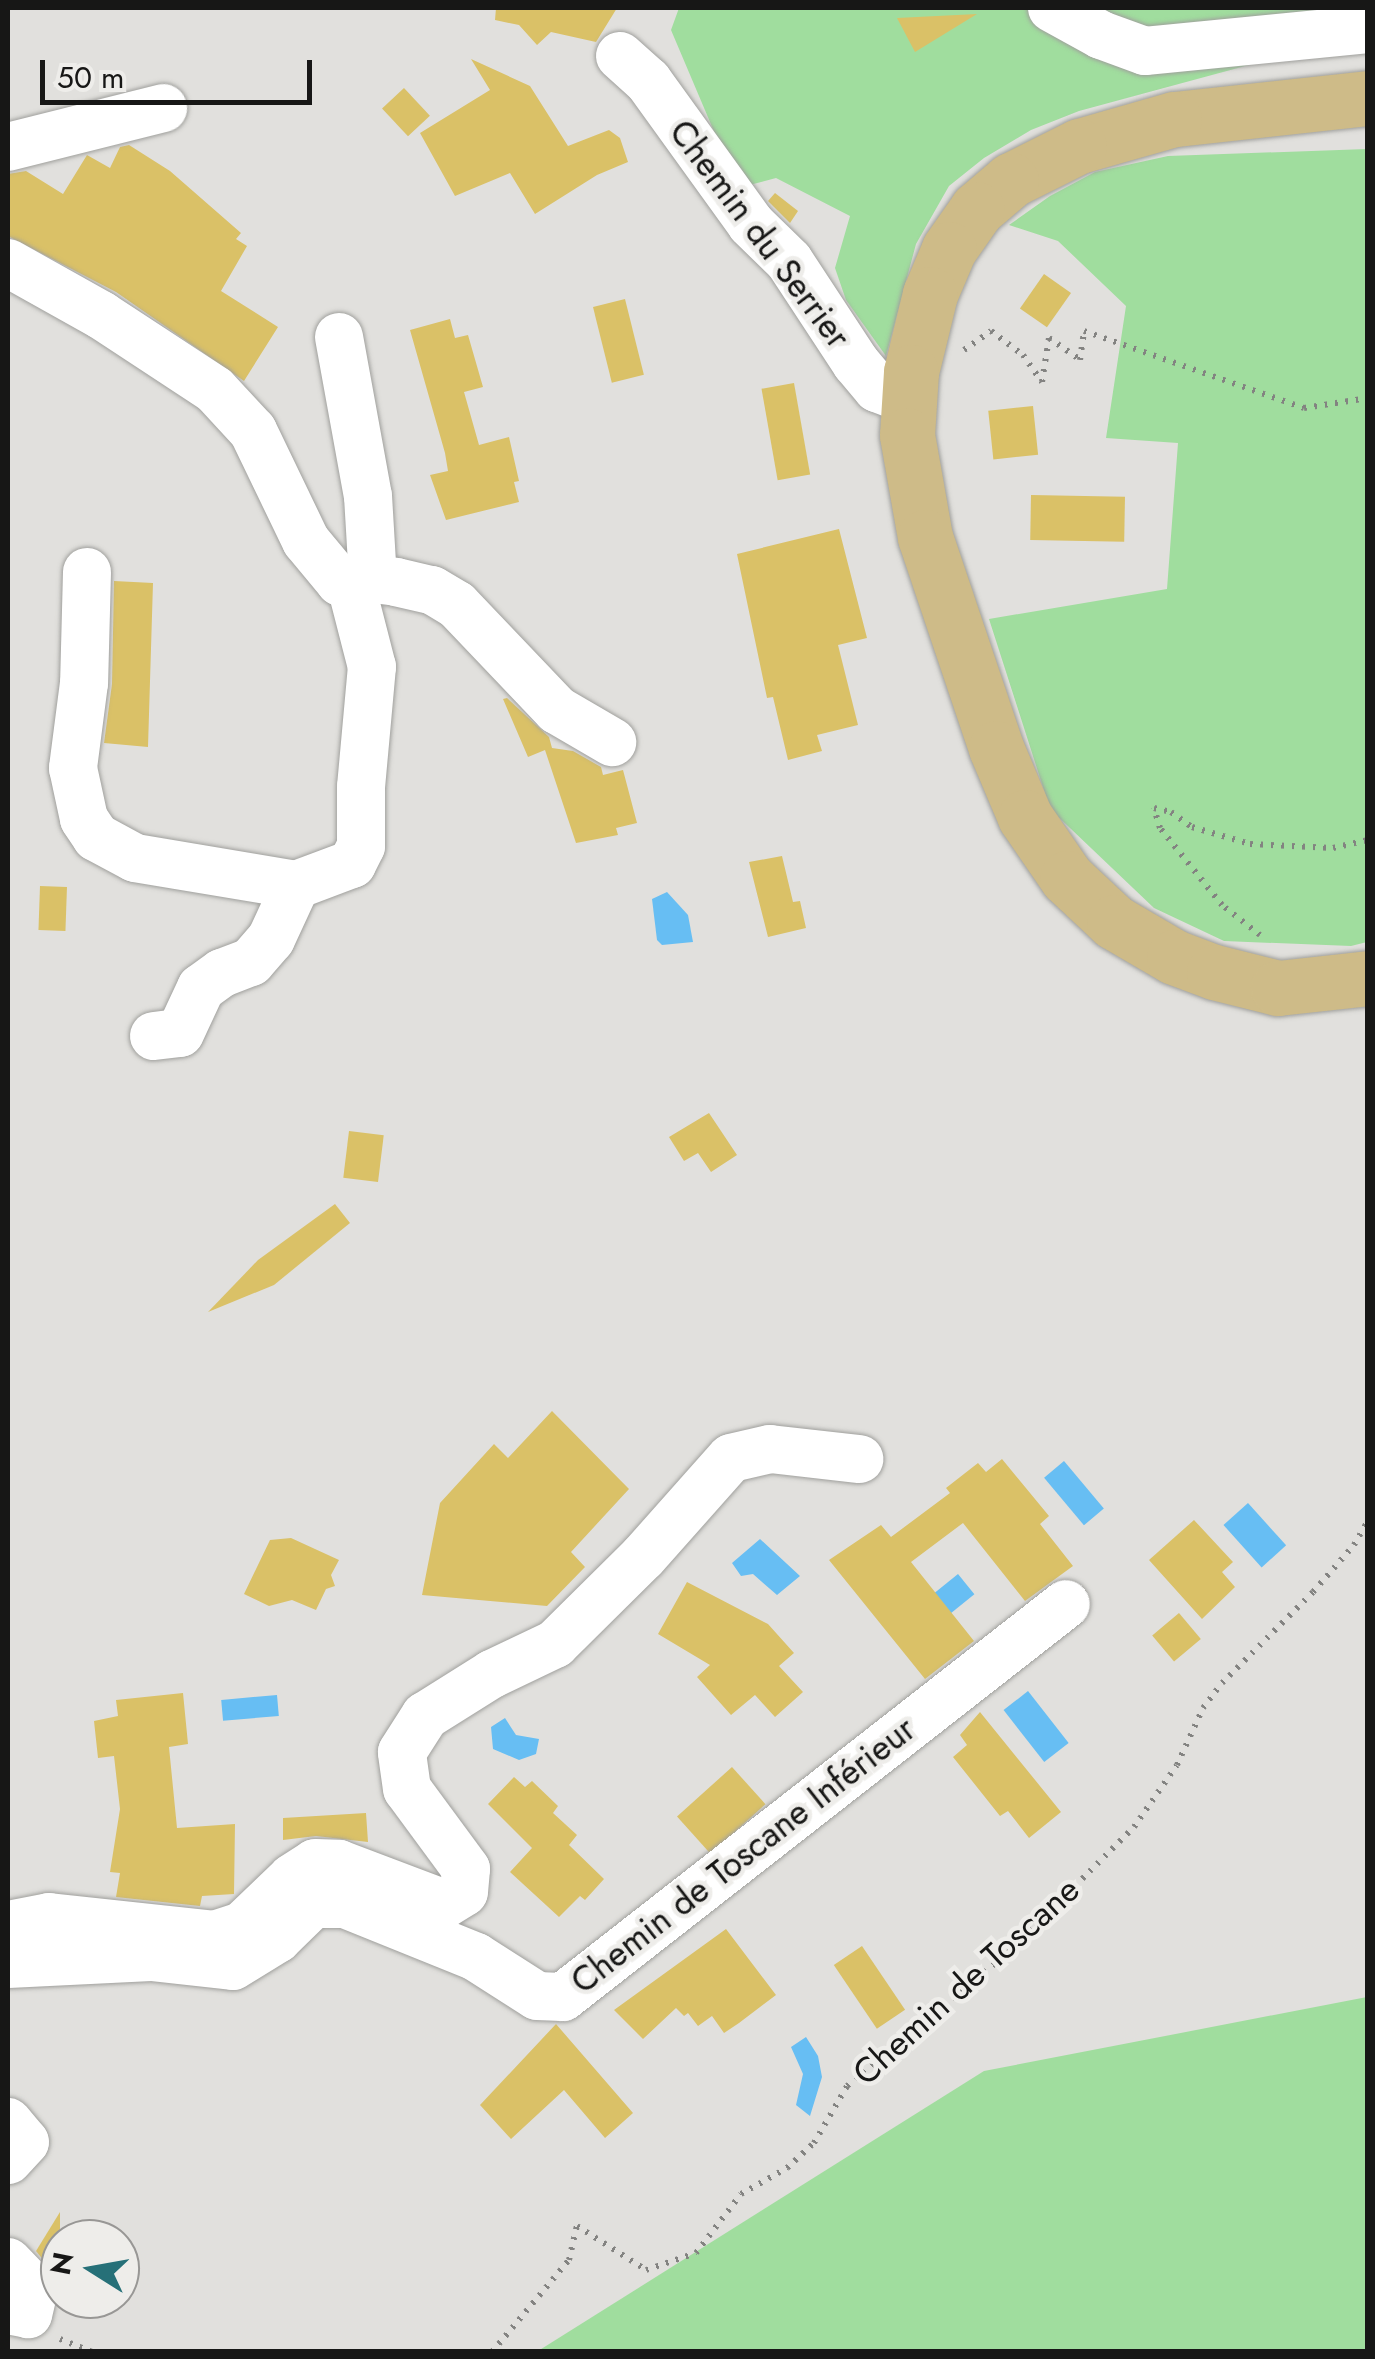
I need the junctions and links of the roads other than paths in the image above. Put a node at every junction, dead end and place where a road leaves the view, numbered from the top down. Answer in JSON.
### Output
{"nodes":[{"id":1,"x":1052,"y":8,"type":"edge"},
{"id":2,"x":1368,"y":28,"type":"edge"},
{"id":3,"x":620,"y":56,"type":"dead end"},
{"id":4,"x":1368,"y":98,"type":"edge"},
{"id":5,"x":163,"y":108,"type":"dead end"},
{"id":6,"x":8,"y":147,"type":"edge"},
{"id":7,"x":8,"y":262,"type":"edge"},
{"id":8,"x":338,"y":337,"type":"dead end"},
{"id":9,"x":908,"y":400,"type":"junction"},
{"id":10,"x":86,"y":572,"type":"dead end"},
{"id":11,"x":362,"y":582,"type":"junction"},
{"id":12,"x":612,"y":742,"type":"dead end"},
{"id":13,"x":296,"y":885,"type":"junction"},
{"id":14,"x":1368,"y":978,"type":"edge"},
{"id":15,"x":154,"y":1036,"type":"dead end"},
{"id":16,"x":859,"y":1459,"type":"dead end"},
{"id":17,"x":1066,"y":1604,"type":"dead end"},
{"id":18,"x":8,"y":1924,"type":"edge"},
{"id":19,"x":8,"y":1964,"type":"edge"},
{"id":20,"x":8,"y":2122,"type":"edge"},
{"id":21,"x":8,"y":2160,"type":"edge"},
{"id":22,"x":8,"y":2262,"type":"edge"},
{"id":23,"x":8,"y":2310,"type":"edge"}],
"edges":[{"from":1,"to":2,"type":"street"},
{"from":3,"to":9,"type":"street","name":"Chemin du Serrier"},
{"from":4,"to":9,"type":"main road"},
{"from":5,"to":6,"type":"street"},
{"from":7,"to":11,"type":"street"},
{"from":8,"to":11,"type":"street"},
{"from":9,"to":14,"type":"main road"},
{"from":10,"to":13,"type":"street"},
{"from":11,"to":12,"type":"street"},
{"from":11,"to":13,"type":"street"},
{"from":13,"to":15,"type":"street"},
{"from":16,"to":18,"type":"street"},
{"from":17,"to":19,"type":"street","name":"Chemin de Toscane Inférieur"},
{"from":20,"to":21,"type":"street"},
{"from":22,"to":23,"type":"street"}]}
